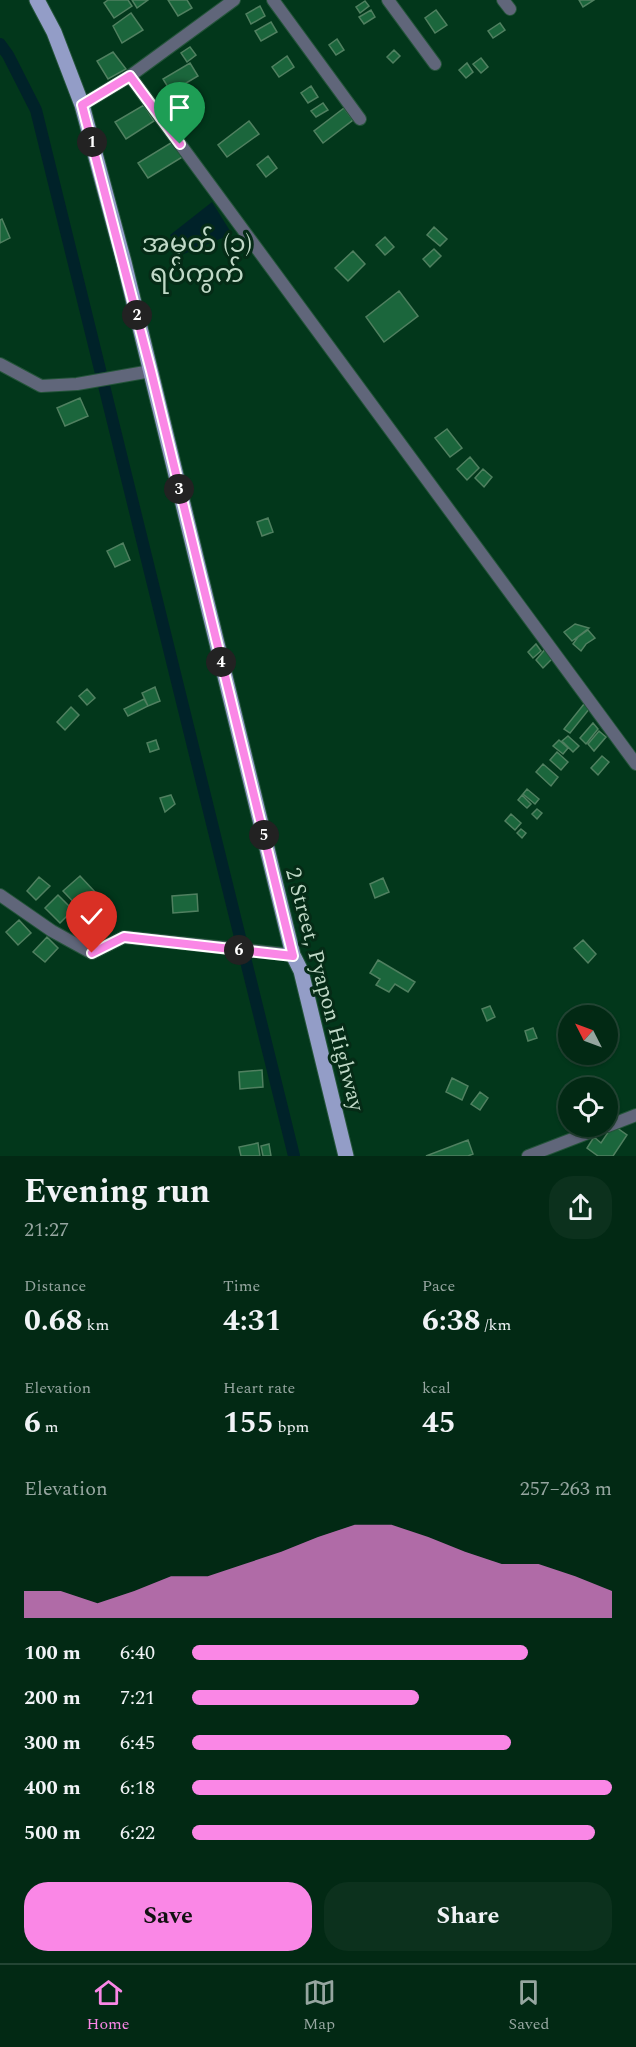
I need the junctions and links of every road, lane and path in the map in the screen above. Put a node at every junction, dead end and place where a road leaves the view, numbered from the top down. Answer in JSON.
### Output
{"nodes":[{"id":1,"x":37,"y":0,"type":"edge"},
{"id":2,"x":234,"y":0,"type":"edge"},
{"id":3,"x":273,"y":0,"type":"edge"},
{"id":4,"x":388,"y":0,"type":"edge"},
{"id":5,"x":435,"y":63,"type":"dead end"},
{"id":6,"x":130,"y":76,"type":"junction"},
{"id":7,"x":82,"y":105,"type":"junction"},
{"id":8,"x":360,"y":118,"type":"dead end"},
{"id":9,"x":0,"y":364,"type":"edge"},
{"id":10,"x":151,"y":371,"type":"junction"},
{"id":11,"x":636,"y":764,"type":"edge"},
{"id":12,"x":0,"y":895,"type":"edge"},
{"id":13,"x":293,"y":956,"type":"junction"},
{"id":14,"x":636,"y":1115,"type":"edge"},
{"id":15,"x":618,"y":1122,"type":"edge"},
{"id":16,"x":578,"y":1137,"type":"edge"},
{"id":17,"x":346,"y":1156,"type":"edge"},
{"id":18,"x":528,"y":1156,"type":"edge"}],
"edges":[{"from":1,"to":7,"type":"main road","name":"2 Street, Pyapon Highway"},
{"from":2,"to":6,"type":"street"},
{"from":3,"to":8,"type":"street"},
{"from":4,"to":5,"type":"street"},
{"from":6,"to":7,"type":"street"},
{"from":6,"to":11,"type":"street"},
{"from":7,"to":10,"type":"main road","name":"2 Street, Pyapon Highway"},
{"from":9,"to":10,"type":"street"},
{"from":10,"to":13,"type":"main road","name":"2 Street, Pyapon Highway"},
{"from":12,"to":13,"type":"street"},
{"from":13,"to":17,"type":"main road","name":"2 Street, Pyapon Highway"},
{"from":14,"to":15,"type":"street"},
{"from":16,"to":18,"type":"street"}]}
